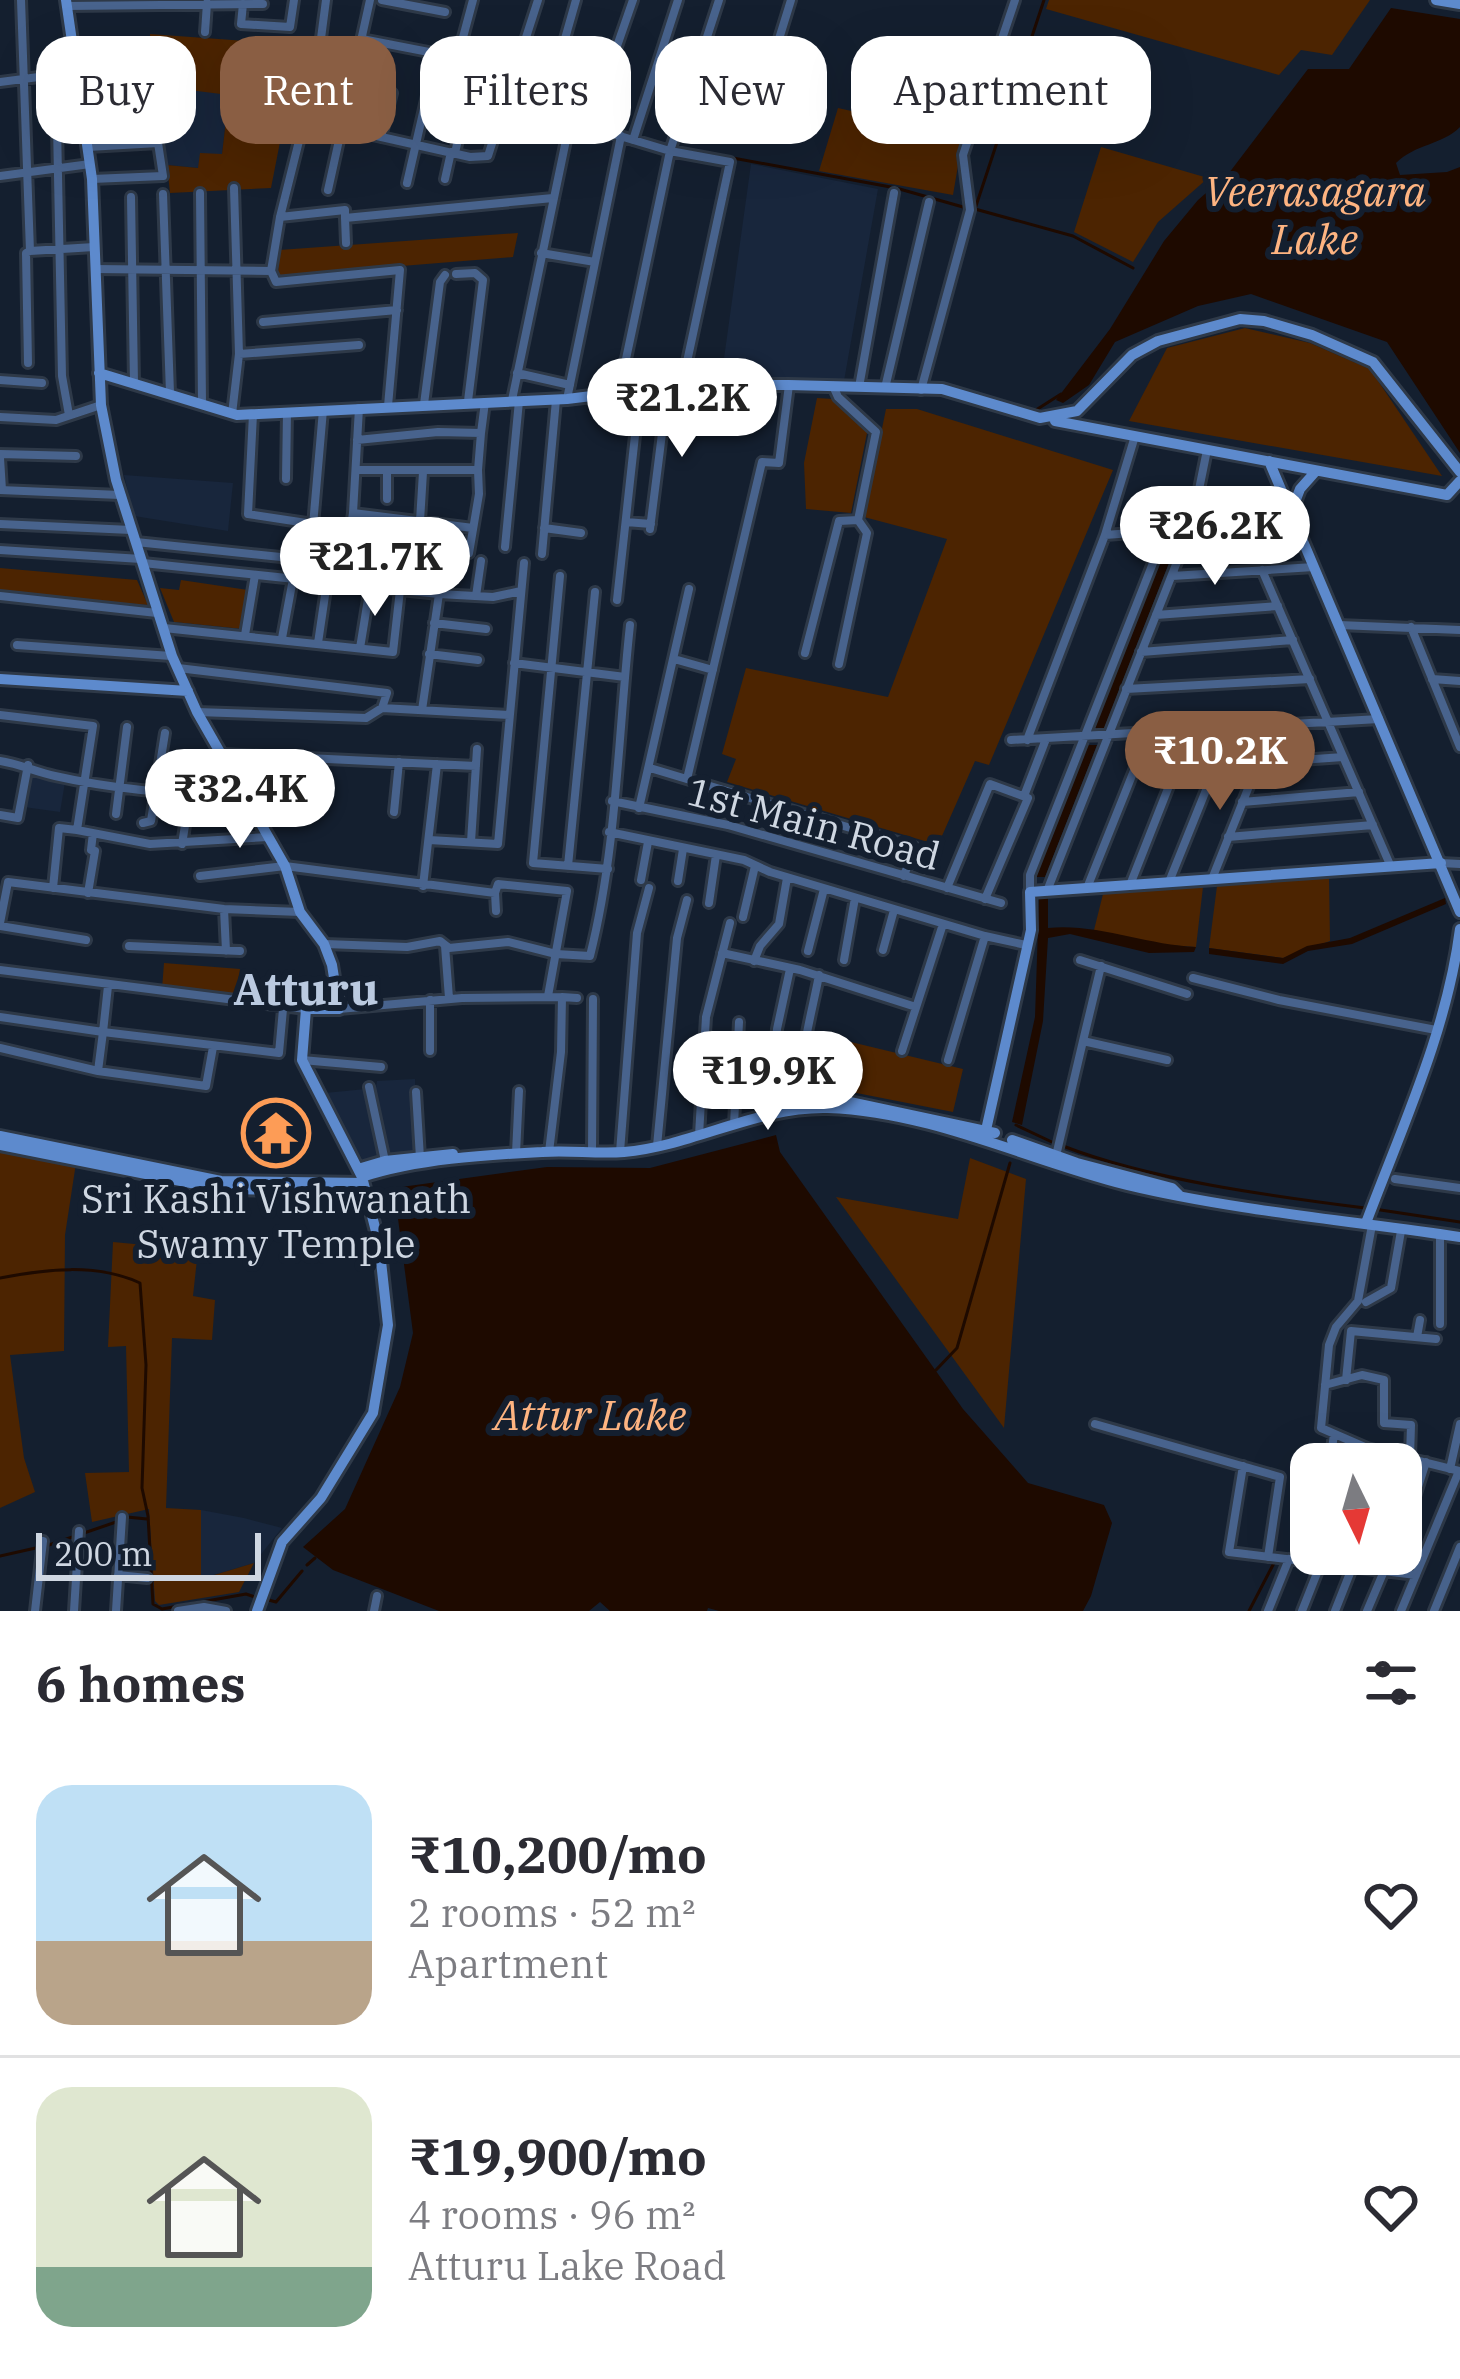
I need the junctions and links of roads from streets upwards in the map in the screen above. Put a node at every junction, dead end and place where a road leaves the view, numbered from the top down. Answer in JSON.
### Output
{"nodes":[{"id":1,"x":21,"y":0,"type":"edge"},
{"id":2,"x":294,"y":0,"type":"edge"},
{"id":3,"x":326,"y":0,"type":"edge"},
{"id":4,"x":370,"y":0,"type":"edge"},
{"id":5,"x":382,"y":0,"type":"edge"},
{"id":6,"x":472,"y":0,"type":"edge"},
{"id":7,"x":538,"y":0,"type":"edge"},
{"id":8,"x":576,"y":0,"type":"edge"},
{"id":9,"x":633,"y":0,"type":"edge"},
{"id":10,"x":679,"y":0,"type":"edge"},
{"id":11,"x":719,"y":0,"type":"edge"},
{"id":12,"x":1015,"y":0,"type":"edge"},
{"id":13,"x":1436,"y":0,"type":"edge"},
{"id":14,"x":789,"y":1,"type":"edge"},
{"id":15,"x":66,"y":3,"type":"edge"},
{"id":16,"x":207,"y":3,"type":"edge"},
{"id":17,"x":243,"y":4,"type":"junction"},
{"id":18,"x":263,"y":4,"type":"dead end"},
{"id":19,"x":1460,"y":4,"type":"edge"},
{"id":20,"x":445,"y":13,"type":"dead end"},
{"id":21,"x":205,"y":32,"type":"dead end"},
{"id":22,"x":71,"y":36,"type":"edge"},
{"id":23,"x":321,"y":36,"type":"edge"},
{"id":24,"x":363,"y":36,"type":"edge"},
{"id":25,"x":463,"y":36,"type":"edge"},
{"id":26,"x":565,"y":36,"type":"edge"},
{"id":27,"x":621,"y":36,"type":"edge"},
{"id":28,"x":779,"y":36,"type":"edge"},
{"id":29,"x":36,"y":78,"type":"edge"},
{"id":30,"x":24,"y":79,"type":"junction"},
{"id":31,"x":0,"y":82,"type":"edge"},
{"id":32,"x":420,"y":126,"type":"edge"},
{"id":33,"x":396,"y":139,"type":"edge"},
{"id":34,"x":633,"y":140,"type":"joint"},
{"id":35,"x":59,"y":144,"type":"edge"},
{"id":36,"x":87,"y":144,"type":"edge"},
{"id":37,"x":299,"y":144,"type":"edge"},
{"id":38,"x":338,"y":144,"type":"edge"},
{"id":39,"x":416,"y":144,"type":"junction"},
{"id":40,"x":455,"y":144,"type":"edge"},
{"id":41,"x":565,"y":144,"type":"edge"},
{"id":42,"x":619,"y":144,"type":"edge"},
{"id":43,"x":88,"y":147,"type":"junction"},
{"id":44,"x":670,"y":151,"type":"junction"},
{"id":45,"x":453,"y":153,"type":"junction"},
{"id":46,"x":90,"y":164,"type":"junction"},
{"id":47,"x":60,"y":168,"type":"junction"},
{"id":48,"x":27,"y":172,"type":"junction"},
{"id":49,"x":0,"y":176,"type":"edge"},
{"id":50,"x":92,"y":179,"type":"junction"},
{"id":51,"x":445,"y":179,"type":"dead end"},
{"id":52,"x":406,"y":183,"type":"dead end"},
{"id":53,"x":234,"y":188,"type":"dead end"},
{"id":54,"x":328,"y":190,"type":"dead end"},
{"id":55,"x":200,"y":193,"type":"dead end"},
{"id":56,"x":894,"y":193,"type":"dead end"},
{"id":57,"x":163,"y":194,"type":"dead end"},
{"id":58,"x":131,"y":197,"type":"dead end"},
{"id":59,"x":553,"y":199,"type":"junction"},
{"id":60,"x":929,"y":202,"type":"dead end"},
{"id":61,"x":280,"y":217,"type":"junction"},
{"id":62,"x":345,"y":218,"type":"junction"},
{"id":63,"x":346,"y":243,"type":"dead end"},
{"id":64,"x":94,"y":247,"type":"junction"},
{"id":65,"x":61,"y":249,"type":"junction"},
{"id":66,"x":30,"y":251,"type":"junction"},
{"id":67,"x":542,"y":253,"type":"junction"},
{"id":68,"x":595,"y":262,"type":"junction"},
{"id":69,"x":133,"y":268,"type":"junction"},
{"id":70,"x":167,"y":268,"type":"junction"},
{"id":71,"x":200,"y":268,"type":"junction"},
{"id":72,"x":233,"y":268,"type":"junction"},
{"id":73,"x":95,"y":269,"type":"junction"},
{"id":74,"x":271,"y":271,"type":"junction"},
{"id":75,"x":397,"y":310,"type":"junction"},
{"id":76,"x":263,"y":322,"type":"dead end"},
{"id":77,"x":359,"y":345,"type":"dead end"},
{"id":78,"x":239,"y":354,"type":"junction"},
{"id":79,"x":28,"y":363,"type":"dead end"},
{"id":80,"x":517,"y":373,"type":"junction"},
{"id":81,"x":99,"y":374,"type":"junction"},
{"id":82,"x":0,"y":380,"type":"edge"},
{"id":83,"x":42,"y":383,"type":"dead end"},
{"id":84,"x":134,"y":383,"type":"junction"},
{"id":85,"x":570,"y":385,"type":"junction"},
{"id":86,"x":675,"y":385,"type":"junction"},
{"id":87,"x":789,"y":385,"type":"junction"},
{"id":88,"x":832,"y":385,"type":"junction"},
{"id":89,"x":859,"y":387,"type":"junction"},
{"id":90,"x":640,"y":390,"type":"junction"},
{"id":91,"x":884,"y":390,"type":"junction"},
{"id":92,"x":921,"y":390,"type":"junction"},
{"id":93,"x":619,"y":392,"type":"junction"},
{"id":94,"x":170,"y":393,"type":"junction"},
{"id":95,"x":561,"y":399,"type":"junction"},
{"id":96,"x":486,"y":400,"type":"junction"},
{"id":97,"x":516,"y":400,"type":"junction"},
{"id":98,"x":468,"y":401,"type":"junction"},
{"id":99,"x":202,"y":403,"type":"junction"},
{"id":100,"x":424,"y":404,"type":"junction"},
{"id":101,"x":100,"y":405,"type":"junction"},
{"id":102,"x":388,"y":406,"type":"junction"},
{"id":103,"x":358,"y":408,"type":"junction"},
{"id":104,"x":323,"y":410,"type":"junction"},
{"id":105,"x":286,"y":412,"type":"junction"},
{"id":106,"x":232,"y":414,"type":"junction"},
{"id":107,"x":253,"y":414,"type":"junction"},
{"id":108,"x":69,"y":415,"type":"junction"},
{"id":109,"x":0,"y":417,"type":"edge"},
{"id":110,"x":1040,"y":418,"type":"junction"},
{"id":111,"x":481,"y":434,"type":"junction"},
{"id":112,"x":1135,"y":436,"type":"junction"},
{"id":113,"x":358,"y":440,"type":"junction"},
{"id":114,"x":1207,"y":450,"type":"junction"},
{"id":115,"x":0,"y":456,"type":"edge"},
{"id":116,"x":76,"y":456,"type":"dead end"},
{"id":117,"x":1269,"y":461,"type":"junction"},
{"id":118,"x":356,"y":470,"type":"junction"},
{"id":119,"x":478,"y":470,"type":"junction"},
{"id":120,"x":387,"y":471,"type":"junction"},
{"id":121,"x":1317,"y":471,"type":"junction"},
{"id":122,"x":423,"y":472,"type":"junction"},
{"id":123,"x":1460,"y":472,"type":"edge"},
{"id":124,"x":286,"y":479,"type":"dead end"},
{"id":125,"x":1460,"y":481,"type":"edge"},
{"id":126,"x":1,"y":490,"type":"edge"},
{"id":127,"x":121,"y":495,"type":"junction"},
{"id":128,"x":387,"y":499,"type":"dead end"},
{"id":129,"x":353,"y":513,"type":"junction"},
{"id":130,"x":1293,"y":517,"type":"junction"},
{"id":131,"x":857,"y":520,"type":"junction"},
{"id":132,"x":420,"y":521,"type":"junction"},
{"id":133,"x":626,"y":522,"type":"junction"},
{"id":134,"x":434,"y":523,"type":"junction"},
{"id":135,"x":0,"y":524,"type":"edge"},
{"id":136,"x":313,"y":524,"type":"junction"},
{"id":137,"x":473,"y":528,"type":"junction"},
{"id":138,"x":544,"y":528,"type":"junction"},
{"id":139,"x":1178,"y":529,"type":"junction"},
{"id":140,"x":581,"y":533,"type":"dead end"},
{"id":141,"x":1105,"y":535,"type":"junction"},
{"id":142,"x":133,"y":536,"type":"junction"},
{"id":143,"x":348,"y":547,"type":"junction"},
{"id":144,"x":505,"y":547,"type":"dead end"},
{"id":145,"x":0,"y":550,"type":"edge"},
{"id":146,"x":469,"y":553,"type":"dead end"},
{"id":147,"x":542,"y":554,"type":"dead end"},
{"id":148,"x":422,"y":557,"type":"dead end"},
{"id":149,"x":141,"y":561,"type":"junction"},
{"id":150,"x":481,"y":561,"type":"dead end"},
{"id":151,"x":524,"y":562,"type":"dead end"},
{"id":152,"x":1314,"y":566,"type":"junction"},
{"id":153,"x":1262,"y":569,"type":"junction"},
{"id":154,"x":255,"y":575,"type":"junction"},
{"id":155,"x":560,"y":576,"type":"dead end"},
{"id":156,"x":1171,"y":576,"type":"junction"},
{"id":157,"x":293,"y":579,"type":"junction"},
{"id":158,"x":327,"y":582,"type":"junction"},
{"id":159,"x":342,"y":583,"type":"junction"},
{"id":160,"x":370,"y":586,"type":"junction"},
{"id":161,"x":400,"y":590,"type":"junction"},
{"id":162,"x":689,"y":590,"type":"dead end"},
{"id":163,"x":521,"y":591,"type":"junction"},
{"id":164,"x":424,"y":592,"type":"junction"},
{"id":165,"x":595,"y":592,"type":"dead end"},
{"id":166,"x":440,"y":594,"type":"junction"},
{"id":167,"x":0,"y":596,"type":"edge"},
{"id":168,"x":476,"y":596,"type":"junction"},
{"id":169,"x":617,"y":600,"type":"dead end"},
{"id":170,"x":1278,"y":605,"type":"junction"},
{"id":171,"x":159,"y":614,"type":"junction"},
{"id":172,"x":1156,"y":615,"type":"junction"},
{"id":173,"x":433,"y":623,"type":"junction"},
{"id":174,"x":630,"y":625,"type":"dead end"},
{"id":175,"x":1339,"y":625,"type":"junction"},
{"id":176,"x":1411,"y":627,"type":"junction"},
{"id":177,"x":164,"y":628,"type":"junction"},
{"id":178,"x":486,"y":629,"type":"dead end"},
{"id":179,"x":1460,"y":630,"type":"edge"},
{"id":180,"x":245,"y":635,"type":"junction"},
{"id":181,"x":282,"y":638,"type":"junction"},
{"id":182,"x":1293,"y":640,"type":"junction"},
{"id":183,"x":317,"y":643,"type":"junction"},
{"id":184,"x":16,"y":645,"type":"dead end"},
{"id":185,"x":360,"y":648,"type":"junction"},
{"id":186,"x":1141,"y":652,"type":"junction"},
{"id":187,"x":805,"y":653,"type":"dead end"},
{"id":188,"x":429,"y":654,"type":"junction"},
{"id":189,"x":674,"y":659,"type":"junction"},
{"id":190,"x":478,"y":660,"type":"dead end"},
{"id":191,"x":175,"y":662,"type":"junction"},
{"id":192,"x":514,"y":663,"type":"junction"},
{"id":193,"x":839,"y":664,"type":"dead end"},
{"id":194,"x":552,"y":668,"type":"junction"},
{"id":195,"x":713,"y":670,"type":"junction"},
{"id":196,"x":586,"y":672,"type":"junction"},
{"id":197,"x":625,"y":677,"type":"junction"},
{"id":198,"x":0,"y":679,"type":"edge"},
{"id":199,"x":1310,"y":679,"type":"junction"},
{"id":200,"x":1430,"y":679,"type":"junction"},
{"id":201,"x":1460,"y":681,"type":"edge"},
{"id":202,"x":1126,"y":689,"type":"junction"},
{"id":203,"x":188,"y":692,"type":"junction"},
{"id":204,"x":382,"y":708,"type":"junction"},
{"id":205,"x":422,"y":710,"type":"junction"},
{"id":206,"x":197,"y":712,"type":"junction"},
{"id":207,"x":0,"y":715,"type":"edge"},
{"id":208,"x":509,"y":715,"type":"junction"},
{"id":209,"x":1379,"y":719,"type":"junction"},
{"id":210,"x":1328,"y":723,"type":"junction"},
{"id":211,"x":1273,"y":726,"type":"junction"},
{"id":212,"x":127,"y":727,"type":"dead end"},
{"id":213,"x":1231,"y":728,"type":"junction"},
{"id":214,"x":1191,"y":730,"type":"junction"},
{"id":215,"x":1149,"y":733,"type":"junction"},
{"id":216,"x":165,"y":734,"type":"dead end"},
{"id":217,"x":1105,"y":735,"type":"junction"},
{"id":218,"x":1087,"y":736,"type":"junction"},
{"id":219,"x":1046,"y":739,"type":"junction"},
{"id":220,"x":1011,"y":740,"type":"dead end"},
{"id":221,"x":1027,"y":740,"type":"junction"},
{"id":222,"x":1460,"y":747,"type":"edge"},
{"id":223,"x":478,"y":749,"type":"dead end"},
{"id":224,"x":221,"y":754,"type":"junction"},
{"id":225,"x":1343,"y":758,"type":"junction"},
{"id":226,"x":0,"y":761,"type":"edge"},
{"id":227,"x":399,"y":763,"type":"junction"},
{"id":228,"x":1258,"y":763,"type":"junction"},
{"id":229,"x":437,"y":764,"type":"junction"},
{"id":230,"x":28,"y":765,"type":"junction"},
{"id":231,"x":476,"y":766,"type":"junction"},
{"id":232,"x":650,"y":768,"type":"junction"},
{"id":233,"x":687,"y":779,"type":"junction"},
{"id":234,"x":84,"y":780,"type":"junction"},
{"id":235,"x":120,"y":785,"type":"junction"},
{"id":236,"x":155,"y":790,"type":"junction"},
{"id":237,"x":1359,"y":793,"type":"junction"},
{"id":238,"x":190,"y":796,"type":"junction"},
{"id":239,"x":1024,"y":796,"type":"junction"},
{"id":240,"x":248,"y":797,"type":"junction"},
{"id":241,"x":612,"y":801,"type":"junction"},
{"id":242,"x":1242,"y":802,"type":"junction"},
{"id":243,"x":639,"y":808,"type":"junction"},
{"id":244,"x":394,"y":812,"type":"dead end"},
{"id":245,"x":116,"y":814,"type":"dead end"},
{"id":246,"x":0,"y":815,"type":"edge"},
{"id":247,"x":143,"y":823,"type":"dead end"},
{"id":248,"x":1373,"y":826,"type":"junction"},
{"id":249,"x":77,"y":830,"type":"junction"},
{"id":250,"x":609,"y":832,"type":"junction"},
{"id":251,"x":93,"y":833,"type":"junction"},
{"id":252,"x":269,"y":837,"type":"junction"},
{"id":253,"x":1228,"y":837,"type":"junction"},
{"id":254,"x":429,"y":840,"type":"junction"},
{"id":255,"x":471,"y":842,"type":"junction"},
{"id":256,"x":648,"y":842,"type":"junction"},
{"id":257,"x":182,"y":844,"type":"junction"},
{"id":258,"x":683,"y":849,"type":"junction"},
{"id":259,"x":716,"y":854,"type":"junction"},
{"id":260,"x":1441,"y":863,"type":"junction"},
{"id":261,"x":1460,"y":864,"type":"edge"},
{"id":262,"x":286,"y":866,"type":"junction"},
{"id":263,"x":568,"y":866,"type":"junction"},
{"id":264,"x":754,"y":866,"type":"junction"},
{"id":265,"x":1391,"y":867,"type":"junction"},
{"id":266,"x":608,"y":869,"type":"junction"},
{"id":267,"x":200,"y":876,"type":"dead end"},
{"id":268,"x":904,"y":876,"type":"junction"},
{"id":269,"x":787,"y":878,"type":"junction"},
{"id":270,"x":1212,"y":879,"type":"junction"},
{"id":271,"x":641,"y":880,"type":"dead end"},
{"id":272,"x":677,"y":881,"type":"dead end"},
{"id":273,"x":1168,"y":882,"type":"junction"},
{"id":274,"x":1130,"y":885,"type":"junction"},
{"id":275,"x":423,"y":886,"type":"junction"},
{"id":276,"x":52,"y":888,"type":"junction"},
{"id":277,"x":649,"y":888,"type":"dead end"},
{"id":278,"x":1087,"y":888,"type":"junction"},
{"id":279,"x":824,"y":889,"type":"junction"},
{"id":280,"x":947,"y":889,"type":"junction"},
{"id":281,"x":1048,"y":891,"type":"junction"},
{"id":282,"x":494,"y":892,"type":"junction"},
{"id":283,"x":1030,"y":892,"type":"junction"},
{"id":284,"x":88,"y":893,"type":"junction"},
{"id":285,"x":855,"y":898,"type":"junction"},
{"id":286,"x":985,"y":899,"type":"junction"},
{"id":287,"x":687,"y":900,"type":"dead end"},
{"id":288,"x":710,"y":903,"type":"dead end"},
{"id":289,"x":1001,"y":903,"type":"dead end"},
{"id":290,"x":224,"y":909,"type":"junction"},
{"id":291,"x":496,"y":910,"type":"dead end"},
{"id":292,"x":894,"y":910,"type":"junction"},
{"id":293,"x":300,"y":912,"type":"junction"},
{"id":294,"x":1460,"y":912,"type":"edge"},
{"id":295,"x":743,"y":917,"type":"dead end"},
{"id":296,"x":730,"y":923,"type":"dead end"},
{"id":297,"x":943,"y":924,"type":"junction"},
{"id":298,"x":0,"y":925,"type":"edge"},
{"id":299,"x":1460,"y":929,"type":"edge"},
{"id":300,"x":985,"y":937,"type":"junction"},
{"id":301,"x":86,"y":940,"type":"dead end"},
{"id":302,"x":324,"y":944,"type":"junction"},
{"id":303,"x":445,"y":945,"type":"junction"},
{"id":304,"x":1026,"y":945,"type":"junction"},
{"id":305,"x":129,"y":946,"type":"dead end"},
{"id":306,"x":883,"y":950,"type":"dead end"},
{"id":307,"x":226,"y":951,"type":"junction"},
{"id":308,"x":240,"y":951,"type":"dead end"},
{"id":309,"x":808,"y":951,"type":"dead end"},
{"id":310,"x":722,"y":953,"type":"junction"},
{"id":311,"x":556,"y":954,"type":"junction"},
{"id":312,"x":844,"y":960,"type":"dead end"},
{"id":313,"x":1080,"y":960,"type":"dead end"},
{"id":314,"x":754,"y":962,"type":"junction"},
{"id":315,"x":1101,"y":966,"type":"junction"},
{"id":316,"x":790,"y":969,"type":"junction"},
{"id":317,"x":0,"y":970,"type":"edge"},
{"id":318,"x":1457,"y":971,"type":"edge"},
{"id":319,"x":819,"y":976,"type":"junction"},
{"id":320,"x":1192,"y":978,"type":"dead end"},
{"id":321,"x":108,"y":986,"type":"junction"},
{"id":322,"x":1187,"y":994,"type":"dead end"},
{"id":323,"x":548,"y":996,"type":"junction"},
{"id":324,"x":562,"y":997,"type":"junction"},
{"id":325,"x":449,"y":998,"type":"junction"},
{"id":326,"x":577,"y":998,"type":"dead end"},
{"id":327,"x":430,"y":1000,"type":"junction"},
{"id":328,"x":593,"y":1000,"type":"dead end"},
{"id":329,"x":916,"y":1007,"type":"junction"},
{"id":330,"x":283,"y":1008,"type":"junction"},
{"id":331,"x":306,"y":1009,"type":"junction"},
{"id":332,"x":339,"y":1009,"type":"junction"},
{"id":333,"x":0,"y":1017,"type":"edge"},
{"id":334,"x":740,"y":1022,"type":"dead end"},
{"id":335,"x":1436,"y":1030,"type":"junction"},
{"id":336,"x":103,"y":1032,"type":"junction"},
{"id":337,"x":1083,"y":1041,"type":"junction"},
{"id":338,"x":212,"y":1047,"type":"junction"},
{"id":339,"x":0,"y":1048,"type":"edge"},
{"id":340,"x":430,"y":1051,"type":"dead end"},
{"id":341,"x":902,"y":1051,"type":"dead end"},
{"id":342,"x":302,"y":1060,"type":"junction"},
{"id":343,"x":948,"y":1060,"type":"dead end"},
{"id":344,"x":1167,"y":1060,"type":"dead end"},
{"id":345,"x":381,"y":1067,"type":"dead end"},
{"id":346,"x":98,"y":1071,"type":"junction"},
{"id":347,"x":369,"y":1087,"type":"dead end"},
{"id":348,"x":519,"y":1091,"type":"dead end"},
{"id":349,"x":416,"y":1092,"type":"dead end"},
{"id":350,"x":805,"y":1100,"type":"junction"},
{"id":351,"x":770,"y":1112,"type":"junction"},
{"id":352,"x":734,"y":1122,"type":"junction"},
{"id":353,"x":986,"y":1130,"type":"junction"},
{"id":354,"x":699,"y":1132,"type":"junction"},
{"id":355,"x":0,"y":1136,"type":"edge"},
{"id":356,"x":0,"y":1145,"type":"edge"},
{"id":357,"x":657,"y":1145,"type":"junction"},
{"id":358,"x":550,"y":1149,"type":"junction"},
{"id":359,"x":592,"y":1149,"type":"junction"},
{"id":360,"x":620,"y":1149,"type":"junction"},
{"id":361,"x":516,"y":1152,"type":"junction"},
{"id":362,"x":420,"y":1157,"type":"junction"},
{"id":363,"x":1055,"y":1159,"type":"junction"},
{"id":364,"x":385,"y":1161,"type":"junction"},
{"id":365,"x":1395,"y":1179,"type":"dead end"},
{"id":366,"x":362,"y":1180,"type":"junction"},
{"id":367,"x":1460,"y":1188,"type":"edge"},
{"id":368,"x":1370,"y":1223,"type":"junction"},
{"id":369,"x":1401,"y":1232,"type":"dead end"},
{"id":370,"x":1441,"y":1234,"type":"junction"},
{"id":371,"x":1460,"y":1237,"type":"edge"},
{"id":372,"x":1366,"y":1302,"type":"dead end"},
{"id":373,"x":1420,"y":1320,"type":"dead end"},
{"id":374,"x":1440,"y":1324,"type":"dead end"},
{"id":375,"x":1336,"y":1327,"type":"junction"},
{"id":376,"x":1351,"y":1331,"type":"junction"},
{"id":377,"x":1417,"y":1337,"type":"junction"},
{"id":378,"x":1436,"y":1339,"type":"dead end"},
{"id":379,"x":1346,"y":1380,"type":"junction"},
{"id":380,"x":1325,"y":1385,"type":"junction"},
{"id":381,"x":1095,"y":1424,"type":"dead end"},
{"id":382,"x":1460,"y":1424,"type":"edge"},
{"id":383,"x":1334,"y":1434,"type":"junction"},
{"id":384,"x":1333,"y":1443,"type":"edge"},
{"id":385,"x":1355,"y":1443,"type":"edge"},
{"id":386,"x":1411,"y":1443,"type":"edge"},
{"id":387,"x":1422,"y":1460,"type":"edge"},
{"id":388,"x":1426,"y":1462,"type":"junction"},
{"id":389,"x":1243,"y":1466,"type":"junction"},
{"id":390,"x":1457,"y":1470,"type":"edge"},
{"id":391,"x":1422,"y":1474,"type":"edge"},
{"id":392,"x":122,"y":1517,"type":"dead end"},
{"id":393,"x":80,"y":1531,"type":"dead end"},
{"id":394,"x":43,"y":1541,"type":"dead end"},
{"id":395,"x":1460,"y":1547,"type":"edge"},
{"id":396,"x":1268,"y":1557,"type":"junction"},
{"id":397,"x":1289,"y":1559,"type":"joint"},
{"id":398,"x":1422,"y":1560,"type":"edge"},
{"id":399,"x":118,"y":1575,"type":"junction"},
{"id":400,"x":1316,"y":1575,"type":"edge"},
{"id":401,"x":1350,"y":1575,"type":"edge"},
{"id":402,"x":1382,"y":1575,"type":"edge"},
{"id":403,"x":1416,"y":1575,"type":"edge"},
{"id":404,"x":147,"y":1578,"type":"dead end"},
{"id":405,"x":377,"y":1596,"type":"dead end"},
{"id":406,"x":257,"y":1610,"type":"edge"},
{"id":407,"x":35,"y":1611,"type":"edge"},
{"id":408,"x":74,"y":1611,"type":"edge"},
{"id":409,"x":116,"y":1611,"type":"edge"},
{"id":410,"x":178,"y":1611,"type":"edge"},
{"id":411,"x":226,"y":1611,"type":"edge"},
{"id":412,"x":374,"y":1611,"type":"edge"},
{"id":413,"x":1268,"y":1611,"type":"edge"},
{"id":414,"x":1302,"y":1611,"type":"edge"},
{"id":415,"x":1335,"y":1611,"type":"edge"},
{"id":416,"x":1367,"y":1611,"type":"edge"},
{"id":417,"x":1401,"y":1611,"type":"edge"},
{"id":418,"x":1434,"y":1611,"type":"edge"}],
"edges":[{"from":1,"to":30,"type":"street"},
{"from":2,"to":17,"type":"street"},
{"from":3,"to":23,"type":"street"},
{"from":4,"to":24,"type":"street"},
{"from":5,"to":20,"type":"street"},
{"from":6,"to":25,"type":"street"},
{"from":7,"to":45,"type":"street"},
{"from":8,"to":26,"type":"street"},
{"from":9,"to":27,"type":"street"},
{"from":10,"to":34,"type":"street"},
{"from":11,"to":44,"type":"street"},
{"from":12,"to":92,"type":"street"},
{"from":13,"to":19,"type":"street"},
{"from":14,"to":28,"type":"street"},
{"from":15,"to":16,"type":"street"},
{"from":15,"to":22,"type":"street"},
{"from":16,"to":17,"type":"street"},
{"from":16,"to":21,"type":"street"},
{"from":17,"to":18,"type":"street"},
{"from":29,"to":30,"type":"street"},
{"from":30,"to":31,"type":"street"},
{"from":30,"to":48,"type":"street"},
{"from":32,"to":39,"type":"street"},
{"from":33,"to":39,"type":"street"},
{"from":34,"to":44,"type":"street"},
{"from":35,"to":47,"type":"street"},
{"from":36,"to":43,"type":"street"},
{"from":37,"to":61,"type":"street"},
{"from":38,"to":54,"type":"street"},
{"from":39,"to":45,"type":"street"},
{"from":39,"to":52,"type":"street"},
{"from":40,"to":45,"type":"street"},
{"from":41,"to":59,"type":"street"},
{"from":42,"to":68,"type":"street"},
{"from":43,"to":46,"type":"street"},
{"from":43,"to":50,"type":"street"},
{"from":44,"to":86,"type":"street"},
{"from":44,"to":93,"type":"street"},
{"from":45,"to":51,"type":"street"},
{"from":46,"to":47,"type":"street"},
{"from":46,"to":50,"type":"street"},
{"from":47,"to":48,"type":"street"},
{"from":47,"to":65,"type":"street"},
{"from":48,"to":49,"type":"street"},
{"from":48,"to":66,"type":"street"},
{"from":50,"to":64,"type":"street"},
{"from":53,"to":72,"type":"street"},
{"from":55,"to":71,"type":"street"},
{"from":56,"to":89,"type":"street"},
{"from":57,"to":70,"type":"street"},
{"from":58,"to":69,"type":"street"},
{"from":59,"to":62,"type":"street"},
{"from":59,"to":67,"type":"street"},
{"from":60,"to":91,"type":"street"},
{"from":61,"to":62,"type":"street"},
{"from":61,"to":74,"type":"street"},
{"from":62,"to":63,"type":"street"},
{"from":64,"to":65,"type":"street"},
{"from":64,"to":73,"type":"street"},
{"from":65,"to":66,"type":"street"},
{"from":65,"to":108,"type":"street"},
{"from":66,"to":79,"type":"street"},
{"from":67,"to":68,"type":"street"},
{"from":67,"to":80,"type":"street"},
{"from":68,"to":85,"type":"street"},
{"from":69,"to":70,"type":"street"},
{"from":69,"to":73,"type":"street"},
{"from":69,"to":84,"type":"street"},
{"from":70,"to":71,"type":"street"},
{"from":70,"to":94,"type":"street"},
{"from":71,"to":72,"type":"street"},
{"from":71,"to":99,"type":"street"},
{"from":72,"to":74,"type":"street"},
{"from":72,"to":78,"type":"street"},
{"from":73,"to":81,"type":"street"},
{"from":74,"to":75,"type":"street"},
{"from":75,"to":76,"type":"street"},
{"from":75,"to":102,"type":"street"},
{"from":77,"to":78,"type":"street"},
{"from":78,"to":106,"type":"street"},
{"from":80,"to":85,"type":"street"},
{"from":80,"to":97,"type":"street"},
{"from":81,"to":84,"type":"street"},
{"from":81,"to":101,"type":"street"},
{"from":82,"to":83,"type":"street"},
{"from":84,"to":94,"type":"street"},
{"from":85,"to":95,"type":"street"},
{"from":86,"to":87,"type":"street"},
{"from":86,"to":90,"type":"street"},
{"from":86,"to":133,"type":"street"},
{"from":87,"to":88,"type":"street"},
{"from":87,"to":195,"type":"street"},
{"from":88,"to":89,"type":"street"},
{"from":88,"to":131,"type":"street"},
{"from":89,"to":91,"type":"street"},
{"from":90,"to":93,"type":"street"},
{"from":90,"to":133,"type":"street"},
{"from":91,"to":92,"type":"street"},
{"from":92,"to":110,"type":"street"},
{"from":93,"to":95,"type":"street"},
{"from":94,"to":99,"type":"street"},
{"from":95,"to":97,"type":"street"},
{"from":95,"to":138,"type":"street"},
{"from":96,"to":97,"type":"street"},
{"from":96,"to":98,"type":"street"},
{"from":96,"to":111,"type":"street"},
{"from":97,"to":144,"type":"street"},
{"from":98,"to":100,"type":"street"},
{"from":98,"to":100,"type":"street"},
{"from":99,"to":106,"type":"street"},
{"from":100,"to":102,"type":"street"},
{"from":101,"to":108,"type":"street"},
{"from":101,"to":127,"type":"street"},
{"from":102,"to":103,"type":"street"},
{"from":103,"to":104,"type":"street"},
{"from":103,"to":113,"type":"street"},
{"from":104,"to":105,"type":"street"},
{"from":104,"to":136,"type":"street"},
{"from":105,"to":107,"type":"street"},
{"from":105,"to":124,"type":"street"},
{"from":106,"to":107,"type":"street"},
{"from":107,"to":136,"type":"street"},
{"from":108,"to":109,"type":"street"},
{"from":110,"to":112,"type":"street"},
{"from":110,"to":123,"type":"street"},
{"from":111,"to":113,"type":"street"},
{"from":111,"to":119,"type":"street"},
{"from":112,"to":114,"type":"street"},
{"from":112,"to":141,"type":"street"},
{"from":113,"to":118,"type":"street"},
{"from":114,"to":117,"type":"street"},
{"from":114,"to":139,"type":"street"},
{"from":115,"to":116,"type":"street"},
{"from":115,"to":126,"type":"street"},
{"from":117,"to":121,"type":"street"},
{"from":117,"to":130,"type":"street"},
{"from":118,"to":120,"type":"street"},
{"from":118,"to":129,"type":"street"},
{"from":119,"to":122,"type":"street"},
{"from":119,"to":137,"type":"street"},
{"from":120,"to":122,"type":"street"},
{"from":120,"to":128,"type":"street"},
{"from":121,"to":125,"type":"street"},
{"from":121,"to":130,"type":"street"},
{"from":122,"to":132,"type":"street"},
{"from":126,"to":127,"type":"street"},
{"from":127,"to":142,"type":"street"},
{"from":129,"to":132,"type":"street"},
{"from":129,"to":143,"type":"street"},
{"from":130,"to":139,"type":"street"},
{"from":130,"to":152,"type":"street"},
{"from":131,"to":187,"type":"street"},
{"from":131,"to":193,"type":"street"},
{"from":132,"to":134,"type":"street"},
{"from":133,"to":169,"type":"street"},
{"from":134,"to":137,"type":"street"},
{"from":134,"to":164,"type":"street"},
{"from":135,"to":142,"type":"street"},
{"from":136,"to":142,"type":"street"},
{"from":137,"to":146,"type":"street"},
{"from":138,"to":140,"type":"street"},
{"from":138,"to":147,"type":"street"},
{"from":139,"to":141,"type":"street"},
{"from":139,"to":156,"type":"street"},
{"from":139,"to":218,"type":"street"},
{"from":141,"to":221,"type":"street"},
{"from":142,"to":149,"type":"street"},
{"from":143,"to":148,"type":"street"},
{"from":143,"to":159,"type":"street"},
{"from":145,"to":149,"type":"street"},
{"from":149,"to":154,"type":"street"},
{"from":149,"to":171,"type":"street"},
{"from":150,"to":168,"type":"street"},
{"from":151,"to":163,"type":"street"},
{"from":152,"to":153,"type":"street"},
{"from":152,"to":175,"type":"street"},
{"from":153,"to":156,"type":"street"},
{"from":153,"to":170,"type":"street"},
{"from":154,"to":157,"type":"street"},
{"from":154,"to":180,"type":"street"},
{"from":155,"to":194,"type":"street"},
{"from":156,"to":172,"type":"street"},
{"from":157,"to":158,"type":"street"},
{"from":157,"to":181,"type":"street"},
{"from":158,"to":159,"type":"street"},
{"from":158,"to":183,"type":"street"},
{"from":159,"to":160,"type":"street"},
{"from":160,"to":161,"type":"street"},
{"from":160,"to":185,"type":"street"},
{"from":161,"to":164,"type":"street"},
{"from":161,"to":185,"type":"street"},
{"from":162,"to":189,"type":"street"},
{"from":163,"to":168,"type":"street"},
{"from":163,"to":192,"type":"street"},
{"from":164,"to":166,"type":"street"},
{"from":165,"to":196,"type":"street"},
{"from":166,"to":168,"type":"street"},
{"from":166,"to":173,"type":"street"},
{"from":167,"to":171,"type":"street"},
{"from":170,"to":172,"type":"street"},
{"from":170,"to":182,"type":"street"},
{"from":171,"to":177,"type":"street"},
{"from":172,"to":186,"type":"street"},
{"from":173,"to":178,"type":"street"},
{"from":173,"to":188,"type":"street"},
{"from":174,"to":197,"type":"street"},
{"from":175,"to":176,"type":"street"},
{"from":175,"to":209,"type":"street"},
{"from":176,"to":179,"type":"street"},
{"from":176,"to":200,"type":"street"},
{"from":177,"to":180,"type":"street"},
{"from":177,"to":191,"type":"street"},
{"from":180,"to":181,"type":"street"},
{"from":181,"to":183,"type":"street"},
{"from":182,"to":186,"type":"street"},
{"from":182,"to":199,"type":"street"},
{"from":183,"to":185,"type":"street"},
{"from":184,"to":191,"type":"street"},
{"from":186,"to":202,"type":"street"},
{"from":188,"to":190,"type":"street"},
{"from":188,"to":205,"type":"street"},
{"from":189,"to":195,"type":"street"},
{"from":189,"to":232,"type":"street"},
{"from":191,"to":203,"type":"street"},
{"from":191,"to":204,"type":"street"},
{"from":192,"to":194,"type":"street"},
{"from":192,"to":208,"type":"street"},
{"from":194,"to":196,"type":"street"},
{"from":194,"to":263,"type":"street"},
{"from":195,"to":233,"type":"street"},
{"from":196,"to":197,"type":"street"},
{"from":196,"to":263,"type":"street"},
{"from":197,"to":241,"type":"street"},
{"from":198,"to":203,"type":"street"},
{"from":199,"to":202,"type":"street"},
{"from":199,"to":210,"type":"street"},
{"from":200,"to":201,"type":"street"},
{"from":200,"to":222,"type":"street"},
{"from":202,"to":217,"type":"street"},
{"from":203,"to":206,"type":"street"},
{"from":204,"to":205,"type":"street"},
{"from":204,"to":206,"type":"street"},
{"from":205,"to":208,"type":"street"},
{"from":206,"to":224,"type":"street"},
{"from":207,"to":234,"type":"street"},
{"from":208,"to":255,"type":"street"},
{"from":209,"to":210,"type":"street"},
{"from":209,"to":260,"type":"street"},
{"from":210,"to":211,"type":"street"},
{"from":210,"to":225,"type":"street"},
{"from":211,"to":213,"type":"street"},
{"from":211,"to":228,"type":"street"},
{"from":212,"to":235,"type":"street"},
{"from":213,"to":214,"type":"street"},
{"from":213,"to":273,"type":"street"},
{"from":214,"to":215,"type":"street"},
{"from":214,"to":274,"type":"street"},
{"from":215,"to":217,"type":"street"},
{"from":215,"to":278,"type":"street"},
{"from":216,"to":236,"type":"street"},
{"from":217,"to":218,"type":"street"},
{"from":217,"to":281,"type":"street"},
{"from":218,"to":219,"type":"street"},
{"from":218,"to":283,"type":"street"},
{"from":219,"to":221,"type":"street"},
{"from":219,"to":239,"type":"street"},
{"from":220,"to":221,"type":"street"},
{"from":223,"to":231,"type":"street"},
{"from":224,"to":227,"type":"street"},
{"from":224,"to":240,"type":"street"},
{"from":225,"to":228,"type":"street"},
{"from":225,"to":237,"type":"street"},
{"from":226,"to":230,"type":"street"},
{"from":227,"to":229,"type":"street"},
{"from":227,"to":244,"type":"street"},
{"from":228,"to":242,"type":"street"},
{"from":229,"to":231,"type":"street"},
{"from":229,"to":254,"type":"street"},
{"from":230,"to":234,"type":"street"},
{"from":230,"to":246,"type":"street"},
{"from":231,"to":255,"type":"street"},
{"from":232,"to":233,"type":"street"},
{"from":232,"to":243,"type":"street"},
{"from":233,"to":268,"type":"street"},
{"from":234,"to":235,"type":"street"},
{"from":234,"to":249,"type":"street"},
{"from":235,"to":236,"type":"street"},
{"from":235,"to":245,"type":"street"},
{"from":236,"to":238,"type":"street"},
{"from":236,"to":247,"type":"street"},
{"from":237,"to":242,"type":"street"},
{"from":237,"to":248,"type":"street"},
{"from":238,"to":240,"type":"street"},
{"from":238,"to":257,"type":"street"},
{"from":239,"to":280,"type":"street"},
{"from":239,"to":286,"type":"street"},
{"from":240,"to":252,"type":"street"},
{"from":241,"to":243,"type":"street","name":"1st Main Road"},
{"from":241,"to":250,"type":"street"},
{"from":242,"to":253,"type":"street"},
{"from":243,"to":268,"type":"street","name":"1st Main Road"},
{"from":248,"to":253,"type":"street"},
{"from":248,"to":265,"type":"street"},
{"from":249,"to":251,"type":"street"},
{"from":249,"to":276,"type":"street"},
{"from":250,"to":256,"type":"street"},
{"from":250,"to":266,"type":"street"},
{"from":251,"to":257,"type":"street"},
{"from":251,"to":284,"type":"street"},
{"from":252,"to":257,"type":"street"},
{"from":252,"to":262,"type":"street"},
{"from":253,"to":270,"type":"street"},
{"from":254,"to":255,"type":"street"},
{"from":254,"to":275,"type":"street"},
{"from":256,"to":258,"type":"street"},
{"from":256,"to":271,"type":"street"},
{"from":258,"to":259,"type":"street"},
{"from":258,"to":272,"type":"street"},
{"from":259,"to":264,"type":"street"},
{"from":259,"to":288,"type":"street"},
{"from":260,"to":261,"type":"street"},
{"from":260,"to":265,"type":"street"},
{"from":260,"to":294,"type":"street"},
{"from":262,"to":267,"type":"street"},
{"from":262,"to":275,"type":"street"},
{"from":262,"to":293,"type":"street"},
{"from":263,"to":266,"type":"street"},
{"from":264,"to":269,"type":"street"},
{"from":264,"to":295,"type":"street"},
{"from":265,"to":270,"type":"street"},
{"from":266,"to":311,"type":"street"},
{"from":268,"to":280,"type":"street","name":"1st Main Road"},
{"from":269,"to":279,"type":"street"},
{"from":269,"to":314,"type":"street"},
{"from":270,"to":273,"type":"street"},
{"from":273,"to":274,"type":"street"},
{"from":274,"to":278,"type":"street"},
{"from":275,"to":282,"type":"street"},
{"from":276,"to":284,"type":"street"},
{"from":276,"to":298,"type":"street"},
{"from":277,"to":360,"type":"street"},
{"from":278,"to":281,"type":"street"},
{"from":279,"to":285,"type":"street"},
{"from":279,"to":309,"type":"street"},
{"from":280,"to":286,"type":"street","name":"1st Main Road"},
{"from":281,"to":283,"type":"street"},
{"from":282,"to":291,"type":"street"},
{"from":282,"to":311,"type":"street"},
{"from":283,"to":304,"type":"street"},
{"from":284,"to":290,"type":"street"},
{"from":285,"to":292,"type":"street"},
{"from":285,"to":312,"type":"street"},
{"from":286,"to":289,"type":"street","name":"1st Main Road"},
{"from":287,"to":357,"type":"street"},
{"from":290,"to":293,"type":"street"},
{"from":290,"to":307,"type":"street"},
{"from":292,"to":297,"type":"street"},
{"from":292,"to":306,"type":"street"},
{"from":293,"to":302,"type":"street"},
{"from":296,"to":310,"type":"street"},
{"from":297,"to":300,"type":"street"},
{"from":297,"to":329,"type":"street"},
{"from":298,"to":301,"type":"street"},
{"from":299,"to":318,"type":"street"},
{"from":300,"to":304,"type":"street"},
{"from":300,"to":343,"type":"street"},
{"from":302,"to":303,"type":"street"},
{"from":302,"to":332,"type":"street"},
{"from":303,"to":311,"type":"street"},
{"from":303,"to":325,"type":"street"},
{"from":304,"to":353,"type":"street"},
{"from":305,"to":307,"type":"street"},
{"from":307,"to":308,"type":"street"},
{"from":310,"to":314,"type":"street"},
{"from":310,"to":354,"type":"street"},
{"from":311,"to":323,"type":"street"},
{"from":313,"to":315,"type":"street"},
{"from":314,"to":316,"type":"street"},
{"from":315,"to":322,"type":"street"},
{"from":315,"to":337,"type":"street"},
{"from":316,"to":319,"type":"street"},
{"from":316,"to":351,"type":"street"},
{"from":317,"to":321,"type":"street"},
{"from":318,"to":335,"type":"street"},
{"from":319,"to":329,"type":"street"},
{"from":319,"to":350,"type":"street"},
{"from":320,"to":335,"type":"street"},
{"from":321,"to":330,"type":"street"},
{"from":321,"to":336,"type":"street"},
{"from":323,"to":324,"type":"street"},
{"from":323,"to":325,"type":"street"},
{"from":324,"to":326,"type":"street"},
{"from":324,"to":358,"type":"street"},
{"from":325,"to":327,"type":"street"},
{"from":327,"to":332,"type":"street"},
{"from":327,"to":340,"type":"street"},
{"from":328,"to":359,"type":"street"},
{"from":329,"to":341,"type":"street"},
{"from":330,"to":331,"type":"street"},
{"from":330,"to":338,"type":"street"},
{"from":331,"to":332,"type":"street"},
{"from":331,"to":342,"type":"street"},
{"from":333,"to":336,"type":"street"},
{"from":334,"to":352,"type":"street"},
{"from":335,"to":368,"type":"street"},
{"from":336,"to":338,"type":"street"},
{"from":336,"to":346,"type":"street"},
{"from":337,"to":344,"type":"street"},
{"from":337,"to":363,"type":"street"},
{"from":338,"to":346,"type":"street"},
{"from":339,"to":346,"type":"street"},
{"from":342,"to":345,"type":"street"},
{"from":342,"to":366,"type":"street"},
{"from":347,"to":364,"type":"street"},
{"from":348,"to":361,"type":"street"},
{"from":349,"to":362,"type":"street"},
{"from":350,"to":351,"type":"street"},
{"from":350,"to":353,"type":"street"},
{"from":351,"to":352,"type":"street"},
{"from":351,"to":363,"type":"street"},
{"from":352,"to":354,"type":"street"},
{"from":353,"to":363,"type":"street"},
{"from":354,"to":357,"type":"street"},
{"from":355,"to":366,"type":"street"},
{"from":356,"to":366,"type":"street"},
{"from":357,"to":360,"type":"street"},
{"from":358,"to":359,"type":"street"},
{"from":358,"to":361,"type":"street"},
{"from":359,"to":360,"type":"street"},
{"from":361,"to":362,"type":"street"},
{"from":361,"to":366,"type":"street"},
{"from":362,"to":364,"type":"street"},
{"from":363,"to":368,"type":"street"},
{"from":364,"to":366,"type":"street"},
{"from":365,"to":367,"type":"street"},
{"from":366,"to":406,"type":"street"},
{"from":368,"to":370,"type":"street"},
{"from":368,"to":375,"type":"street"},
{"from":369,"to":372,"type":"street"},
{"from":370,"to":371,"type":"street"},
{"from":370,"to":374,"type":"street"},
{"from":373,"to":377,"type":"street"},
{"from":375,"to":376,"type":"street"},
{"from":375,"to":380,"type":"street"},
{"from":376,"to":377,"type":"street"},
{"from":376,"to":379,"type":"street"},
{"from":377,"to":378,"type":"street"},
{"from":379,"to":380,"type":"street"},
{"from":379,"to":386,"type":"street"},
{"from":380,"to":383,"type":"street"},
{"from":381,"to":389,"type":"street"},
{"from":382,"to":390,"type":"street"},
{"from":383,"to":384,"type":"street"},
{"from":383,"to":385,"type":"street"},
{"from":387,"to":388,"type":"street"},
{"from":388,"to":390,"type":"street"},
{"from":388,"to":391,"type":"street"},
{"from":389,"to":396,"type":"street"},
{"from":389,"to":396,"type":"street"},
{"from":390,"to":398,"type":"street"},
{"from":392,"to":399,"type":"street"},
{"from":393,"to":408,"type":"street"},
{"from":394,"to":407,"type":"street"},
{"from":395,"to":418,"type":"street"},
{"from":396,"to":397,"type":"street"},
{"from":397,"to":413,"type":"street"},
{"from":399,"to":404,"type":"street"},
{"from":399,"to":409,"type":"street"},
{"from":400,"to":414,"type":"street"},
{"from":401,"to":415,"type":"street"},
{"from":402,"to":416,"type":"street"},
{"from":403,"to":417,"type":"street"},
{"from":405,"to":412,"type":"street"},
{"from":410,"to":411,"type":"street"}]}
